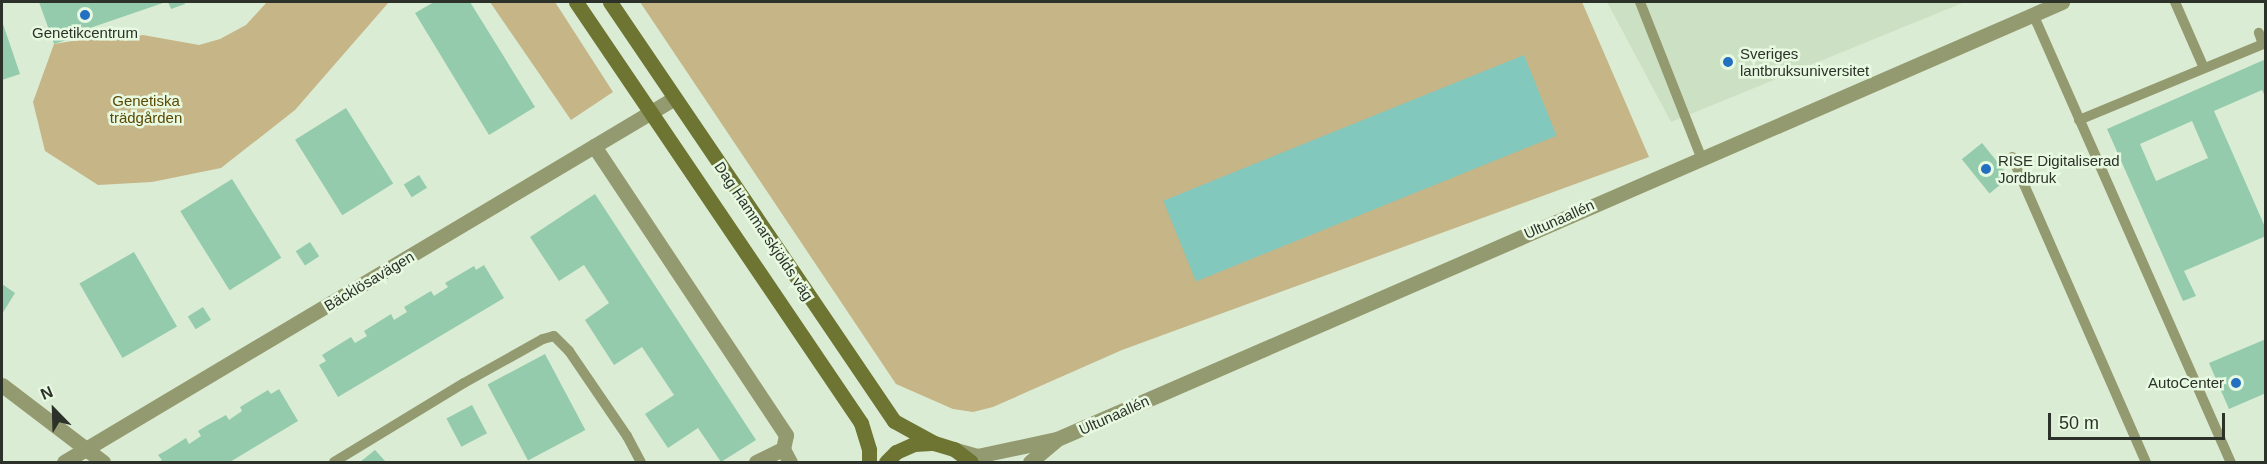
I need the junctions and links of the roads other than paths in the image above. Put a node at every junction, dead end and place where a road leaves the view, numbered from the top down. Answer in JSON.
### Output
{"nodes":[{"id":1,"x":576,"y":2,"type":"edge"},
{"id":2,"x":610,"y":2,"type":"edge"},
{"id":3,"x":1640,"y":2,"type":"edge"},
{"id":4,"x":2062,"y":2,"type":"edge"},
{"id":5,"x":2175,"y":2,"type":"edge"},
{"id":6,"x":2033,"y":14,"type":"junction"},
{"id":7,"x":2259,"y":33,"type":"dead end"},
{"id":8,"x":2204,"y":68,"type":"junction"},
{"id":9,"x":673,"y":99,"type":"junction"},
{"id":10,"x":652,"y":112,"type":"junction"},
{"id":11,"x":2079,"y":120,"type":"junction"},
{"id":12,"x":594,"y":146,"type":"junction"},
{"id":13,"x":1701,"y":157,"type":"junction"},
{"id":14,"x":2012,"y":157,"type":"dead end"},
{"id":15,"x":2,"y":385,"type":"edge"},
{"id":16,"x":1057,"y":440,"type":"junction"},
{"id":17,"x":934,"y":443,"type":"junction"},
{"id":18,"x":87,"y":449,"type":"junction"},
{"id":19,"x":954,"y":449,"type":"junction"},
{"id":20,"x":786,"y":455,"type":"edge"},
{"id":21,"x":64,"y":462,"type":"edge"},
{"id":22,"x":103,"y":462,"type":"edge"},
{"id":23,"x":334,"y":462,"type":"edge"},
{"id":24,"x":640,"y":462,"type":"edge"},
{"id":25,"x":756,"y":462,"type":"edge"},
{"id":26,"x":869,"y":462,"type":"edge"},
{"id":27,"x":885,"y":462,"type":"edge"},
{"id":28,"x":971,"y":462,"type":"edge"},
{"id":29,"x":1030,"y":462,"type":"edge"},
{"id":30,"x":2146,"y":462,"type":"edge"},
{"id":31,"x":2232,"y":462,"type":"edge"}],
"edges":[{"from":1,"to":10,"type":"main road","name":"Dag Hammarskjölds väg"},
{"from":2,"to":9,"type":"main road","name":"Dag Hammarskjölds väg"},
{"from":3,"to":13,"type":"lane"},
{"from":4,"to":6,"type":"street","name":"Ultunaallén"},
{"from":5,"to":8,"type":"lane"},
{"from":6,"to":11,"type":"lane"},
{"from":6,"to":13,"type":"street","name":"Ultunaallén"},
{"from":7,"to":8,"type":"lane"},
{"from":8,"to":11,"type":"lane"},
{"from":9,"to":10,"type":"street","name":"Bäcklösavägen"},
{"from":9,"to":17,"type":"main road","name":"Dag Hammarskjölds väg"},
{"from":10,"to":12,"type":"street","name":"Bäcklösavägen"},
{"from":10,"to":26,"type":"main road","name":"Dag Hammarskjölds väg"},
{"from":11,"to":31,"type":"lane"},
{"from":12,"to":18,"type":"street","name":"Bäcklösavägen"},
{"from":12,"to":20,"type":"street"},
{"from":13,"to":16,"type":"street","name":"Ultunaallén"},
{"from":14,"to":30,"type":"lane"},
{"from":15,"to":18,"type":"street"},
{"from":16,"to":19,"type":"street","name":"Ultunaallén"},
{"from":16,"to":29,"type":"street","name":"Ultunaallén"},
{"from":17,"to":19,"type":"main road","name":"Dag Hammarskjölds väg"},
{"from":17,"to":27,"type":"main road","name":"Dag Hammarskjölds väg"},
{"from":18,"to":21,"type":"street","name":"Bäcklösavägen"},
{"from":18,"to":22,"type":"street"},
{"from":19,"to":28,"type":"main road","name":"Dag Hammarskjölds väg"},
{"from":20,"to":25,"type":"street"},
{"from":23,"to":24,"type":"lane"}]}
